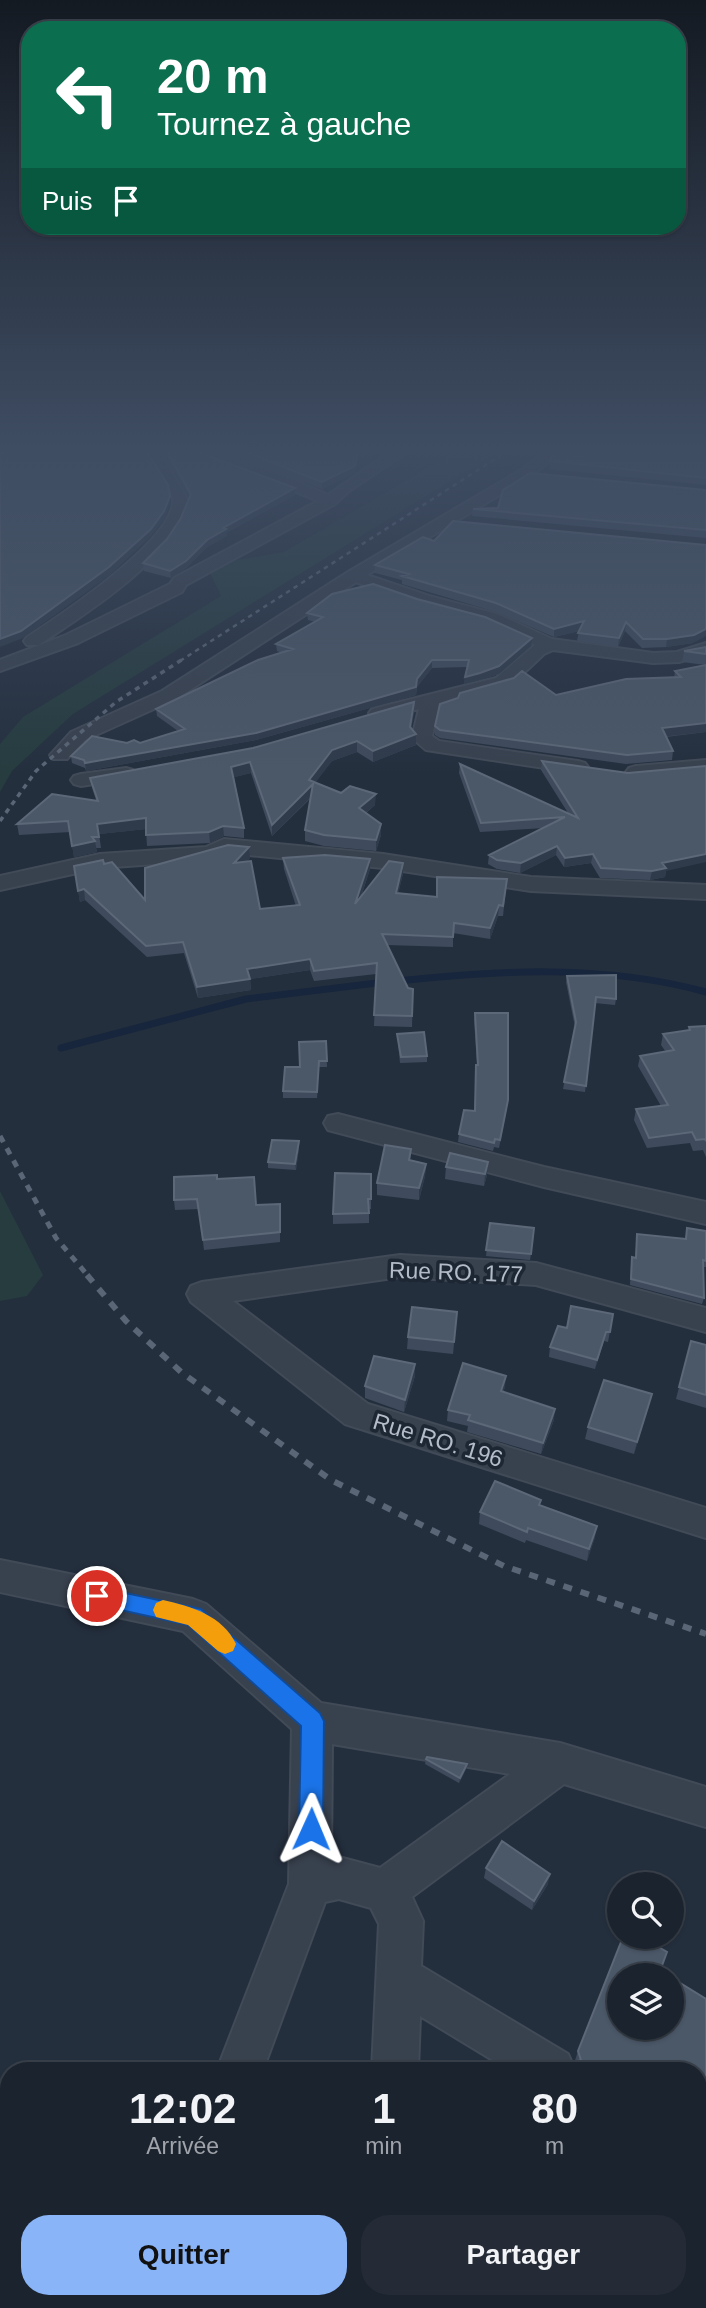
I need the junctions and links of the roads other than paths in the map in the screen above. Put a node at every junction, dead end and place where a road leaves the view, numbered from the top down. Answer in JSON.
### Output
{"nodes":[{"id":1,"x":137,"y":560,"type":"edge"},
{"id":2,"x":221,"y":560,"type":"edge"},
{"id":3,"x":382,"y":560,"type":"edge"},
{"id":4,"x":354,"y":576,"type":"junction"},
{"id":5,"x":550,"y":645,"type":"junction"},
{"id":6,"x":706,"y":648,"type":"edge"},
{"id":7,"x":5,"y":660,"type":"edge"},
{"id":8,"x":430,"y":702,"type":"junction"},
{"id":9,"x":363,"y":718,"type":"edge"},
{"id":10,"x":60,"y":755,"type":"dead end"},
{"id":11,"x":706,"y":765,"type":"edge"},
{"id":12,"x":150,"y":770,"type":"edge"},
{"id":13,"x":80,"y":780,"type":"dead end"},
{"id":14,"x":0,"y":883,"type":"edge"},
{"id":15,"x":706,"y":892,"type":"edge"},
{"id":16,"x":338,"y":1123,"type":"dead end"},
{"id":17,"x":706,"y":1213,"type":"edge"},
{"id":18,"x":202,"y":1294,"type":"joint"},
{"id":19,"x":706,"y":1320,"type":"edge"},
{"id":20,"x":706,"y":1523,"type":"edge"},
{"id":21,"x":0,"y":1576,"type":"edge"},
{"id":22,"x":312,"y":1721,"type":"junction"},
{"id":23,"x":560,"y":1763,"type":"junction"},
{"id":24,"x":706,"y":1807,"type":"edge"},
{"id":25,"x":310,"y":1884,"type":"junction"},
{"id":26,"x":385,"y":1891,"type":"junction"},
{"id":27,"x":398,"y":1977,"type":"junction"},
{"id":28,"x":243,"y":2062,"type":"edge"},
{"id":29,"x":395,"y":2062,"type":"edge"},
{"id":30,"x":539,"y":2062,"type":"edge"}],
"edges":[{"from":1,"to":7,"type":"street"},
{"from":2,"to":7,"type":"street"},
{"from":3,"to":4,"type":"street"},
{"from":4,"to":5,"type":"street"},
{"from":4,"to":10,"type":"street"},
{"from":5,"to":6,"type":"street"},
{"from":5,"to":8,"type":"street"},
{"from":8,"to":9,"type":"street"},
{"from":8,"to":11,"type":"street"},
{"from":12,"to":13,"type":"street"},
{"from":14,"to":15,"type":"street"},
{"from":16,"to":17,"type":"street"},
{"from":18,"to":19,"type":"street","name":"Rue RO. 177"},
{"from":18,"to":20,"type":"street","name":"Rue RO. 196"},
{"from":21,"to":22,"type":"street"},
{"from":22,"to":23,"type":"street"},
{"from":22,"to":25,"type":"street"},
{"from":23,"to":24,"type":"street"},
{"from":23,"to":26,"type":"street"},
{"from":25,"to":26,"type":"street"},
{"from":25,"to":28,"type":"street"},
{"from":26,"to":27,"type":"street"},
{"from":27,"to":29,"type":"street"},
{"from":27,"to":30,"type":"street"}]}
